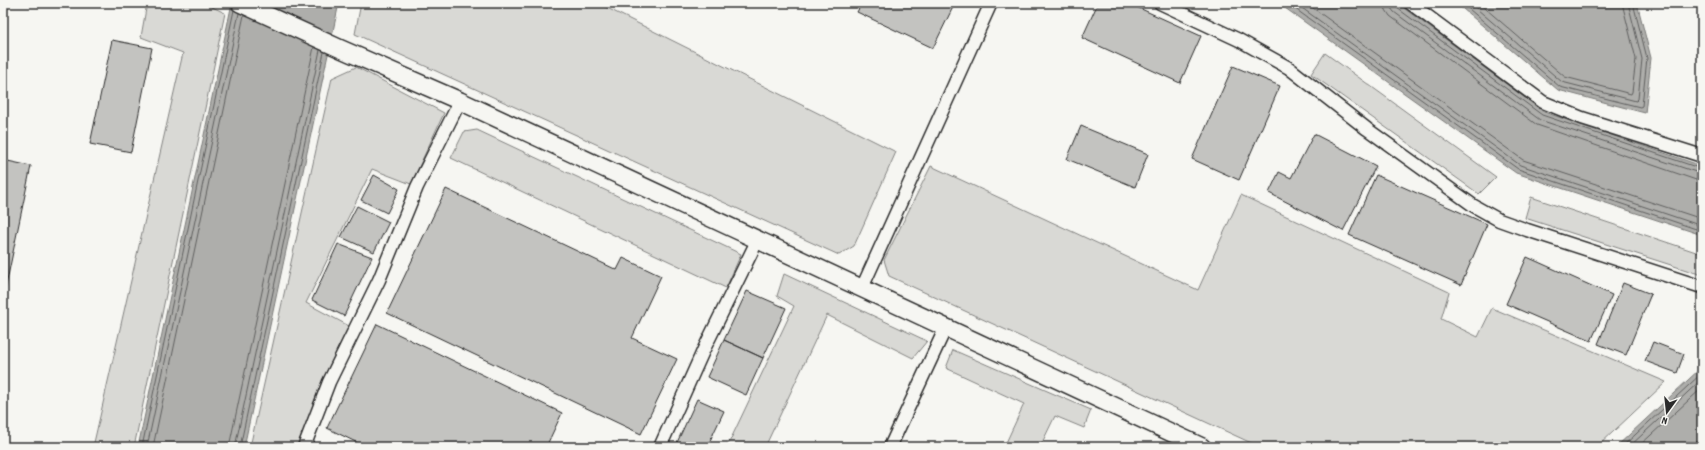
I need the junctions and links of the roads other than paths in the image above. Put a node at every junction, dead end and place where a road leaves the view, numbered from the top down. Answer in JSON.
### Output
{"nodes":[{"id":1,"x":240,"y":3,"type":"edge"},
{"id":2,"x":991,"y":3,"type":"edge"},
{"id":3,"x":1160,"y":3,"type":"edge"},
{"id":4,"x":1410,"y":3,"type":"edge"},
{"id":5,"x":460,"y":101,"type":"junction"},
{"id":6,"x":1702,"y":156,"type":"edge"},
{"id":7,"x":758,"y":239,"type":"junction"},
{"id":8,"x":1702,"y":287,"type":"edge"},
{"id":9,"x":862,"y":288,"type":"junction"},
{"id":10,"x":946,"y":327,"type":"junction"},
{"id":11,"x":304,"y":447,"type":"edge"},
{"id":12,"x":660,"y":447,"type":"edge"},
{"id":13,"x":890,"y":447,"type":"edge"},
{"id":14,"x":1202,"y":447,"type":"edge"}],
"edges":[{"from":1,"to":5,"type":"street"},
{"from":2,"to":9,"type":"street"},
{"from":3,"to":8,"type":"street"},
{"from":4,"to":6,"type":"street"},
{"from":5,"to":7,"type":"street"},
{"from":5,"to":11,"type":"street"},
{"from":7,"to":9,"type":"street"},
{"from":7,"to":12,"type":"street"},
{"from":9,"to":10,"type":"street"},
{"from":10,"to":13,"type":"street"},
{"from":10,"to":14,"type":"street"}]}
